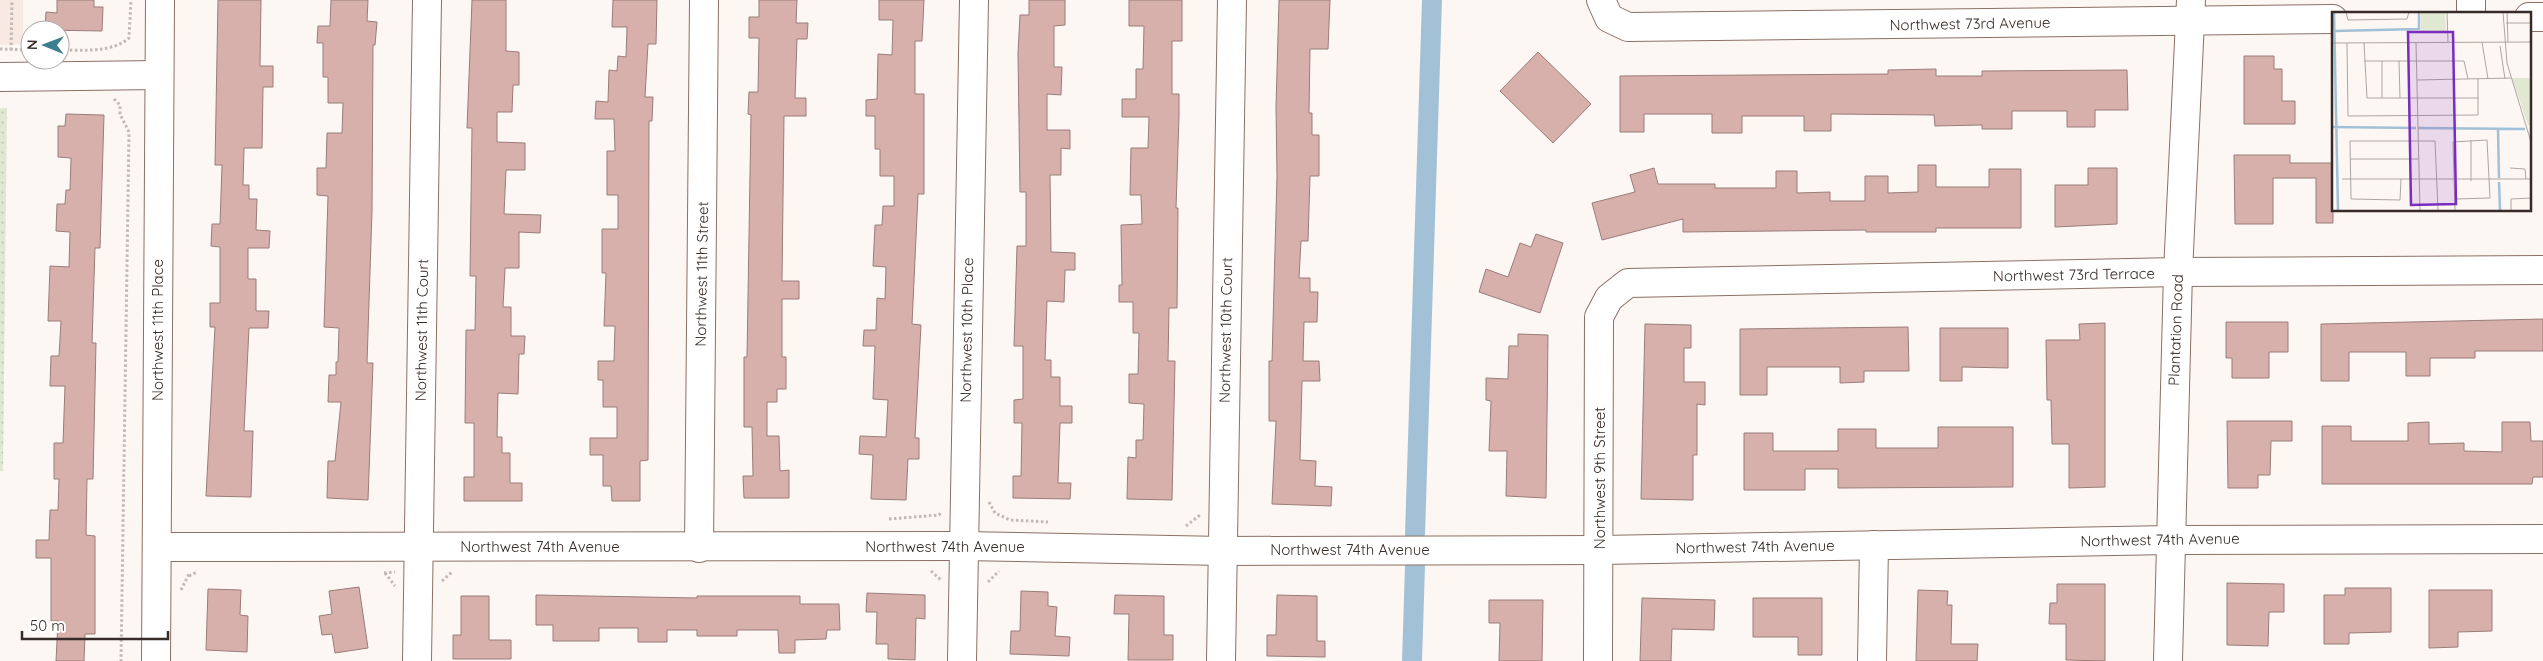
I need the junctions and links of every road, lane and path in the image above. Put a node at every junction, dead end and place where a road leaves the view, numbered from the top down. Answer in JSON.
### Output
{"nodes":[{"id":1,"x":12,"y":0,"type":"edge"},
{"id":2,"x":131,"y":0,"type":"edge"},
{"id":3,"x":160,"y":0,"type":"edge"},
{"id":4,"x":428,"y":0,"type":"edge"},
{"id":5,"x":704,"y":0,"type":"edge"},
{"id":6,"x":974,"y":0,"type":"edge"},
{"id":7,"x":1232,"y":0,"type":"edge"},
{"id":8,"x":1605,"y":9,"type":"edge"},
{"id":9,"x":2190,"y":11,"type":"edge"},
{"id":10,"x":2530,"y":17,"type":"edge"},
{"id":11,"x":2543,"y":17,"type":"edge"},
{"id":12,"x":2332,"y":19,"type":"edge"},
{"id":13,"x":0,"y":50,"type":"edge"},
{"id":14,"x":11,"y":50,"type":"junction"},
{"id":15,"x":20,"y":50,"type":"edge"},
{"id":16,"x":70,"y":50,"type":"edge"},
{"id":17,"x":158,"y":75,"type":"junction"},
{"id":18,"x":0,"y":77,"type":"edge"},
{"id":19,"x":120,"y":114,"type":"dead end"},
{"id":20,"x":2543,"y":270,"type":"edge"},
{"id":21,"x":2178,"y":272,"type":"junction"},
{"id":22,"x":1609,"y":298,"type":"joint"},
{"id":23,"x":988,"y":492,"type":"dead end"},
{"id":24,"x":943,"y":504,"type":"dead end"},
{"id":25,"x":1201,"y":512,"type":"dead end"},
{"id":26,"x":889,"y":519,"type":"dead end"},
{"id":27,"x":1049,"y":522,"type":"dead end"},
{"id":28,"x":1184,"y":527,"type":"dead end"},
{"id":29,"x":2543,"y":539,"type":"edge"},
{"id":30,"x":2170,"y":540,"type":"junction"},
{"id":31,"x":1874,"y":545,"type":"junction"},
{"id":32,"x":418,"y":546,"type":"junction"},
{"id":33,"x":962,"y":546,"type":"junction"},
{"id":34,"x":157,"y":547,"type":"junction"},
{"id":35,"x":189,"y":547,"type":"junction"},
{"id":36,"x":699,"y":548,"type":"junction"},
{"id":37,"x":1600,"y":550,"type":"junction"},
{"id":38,"x":1222,"y":551,"type":"junction"},
{"id":39,"x":926,"y":569,"type":"dead end"},
{"id":40,"x":1003,"y":570,"type":"dead end"},
{"id":41,"x":454,"y":571,"type":"dead end"},
{"id":42,"x":440,"y":584,"type":"dead end"},
{"id":43,"x":944,"y":588,"type":"dead end"},
{"id":44,"x":986,"y":588,"type":"dead end"},
{"id":45,"x":180,"y":592,"type":"dead end"},
{"id":46,"x":121,"y":661,"type":"edge"},
{"id":47,"x":156,"y":661,"type":"edge"},
{"id":48,"x":417,"y":661,"type":"edge"},
{"id":49,"x":962,"y":661,"type":"edge"},
{"id":50,"x":1222,"y":661,"type":"edge"},
{"id":51,"x":1598,"y":661,"type":"edge"},
{"id":52,"x":1872,"y":661,"type":"edge"},
{"id":53,"x":2168,"y":661,"type":"edge"}],
"edges":[{"from":1,"to":14,"type":"path"},
{"from":2,"to":16,"type":"path"},
{"from":3,"to":17,"type":"street","name":"Northwest 11th Place"},
{"from":4,"to":32,"type":"street","name":"Northwest 11th Court"},
{"from":5,"to":36,"type":"street","name":"Northwest 11th Street"},
{"from":6,"to":33,"type":"street","name":"Northwest 10th Place"},
{"from":7,"to":38,"type":"street","name":"Northwest 10th Court"},
{"from":8,"to":9,"type":"street","name":"Northwest 73rd Avenue"},
{"from":9,"to":12,"type":"street","name":"Northwest 73rd Avenue"},
{"from":9,"to":21,"type":"street","name":"Plantation Road"},
{"from":10,"to":11,"type":"street"},
{"from":13,"to":14,"type":"path"},
{"from":14,"to":15,"type":"path"},
{"from":17,"to":18,"type":"street"},
{"from":17,"to":34,"type":"street","name":"Northwest 11th Place"},
{"from":19,"to":46,"type":"path"},
{"from":20,"to":21,"type":"street","name":"Northwest 73rd Terrace"},
{"from":21,"to":22,"type":"street","name":"Northwest 73rd Terrace"},
{"from":21,"to":30,"type":"street","name":"Plantation Road"},
{"from":22,"to":37,"type":"street","name":"Northwest 9th Street"},
{"from":23,"to":27,"type":"path"},
{"from":24,"to":26,"type":"path"},
{"from":25,"to":28,"type":"path"},
{"from":29,"to":30,"type":"street","name":"Northwest 74th Avenue"},
{"from":30,"to":31,"type":"street","name":"Northwest 74th Avenue"},
{"from":30,"to":53,"type":"street","name":"Plantation Road"},
{"from":31,"to":37,"type":"street","name":"Northwest 74th Avenue"},
{"from":31,"to":52,"type":"street"},
{"from":32,"to":35,"type":"street","name":"Northwest 74th Avenue"},
{"from":32,"to":36,"type":"street","name":"Northwest 74th Avenue"},
{"from":32,"to":48,"type":"street","name":"Northwest 11th Court"},
{"from":33,"to":36,"type":"street","name":"Northwest 74th Avenue"},
{"from":33,"to":38,"type":"street","name":"Northwest 74th Avenue"},
{"from":33,"to":49,"type":"street","name":"Northwest 10th Place"},
{"from":34,"to":35,"type":"street","name":"Northwest 74th Avenue"},
{"from":34,"to":47,"type":"street","name":"Northwest 11th Place"},
{"from":35,"to":45,"type":"path"},
{"from":37,"to":38,"type":"street","name":"Northwest 74th Avenue"},
{"from":37,"to":51,"type":"street","name":"Northwest 9th Street"},
{"from":38,"to":50,"type":"street","name":"Northwest 10th Court"},
{"from":39,"to":43,"type":"path"},
{"from":40,"to":44,"type":"path"},
{"from":41,"to":42,"type":"path"}]}
